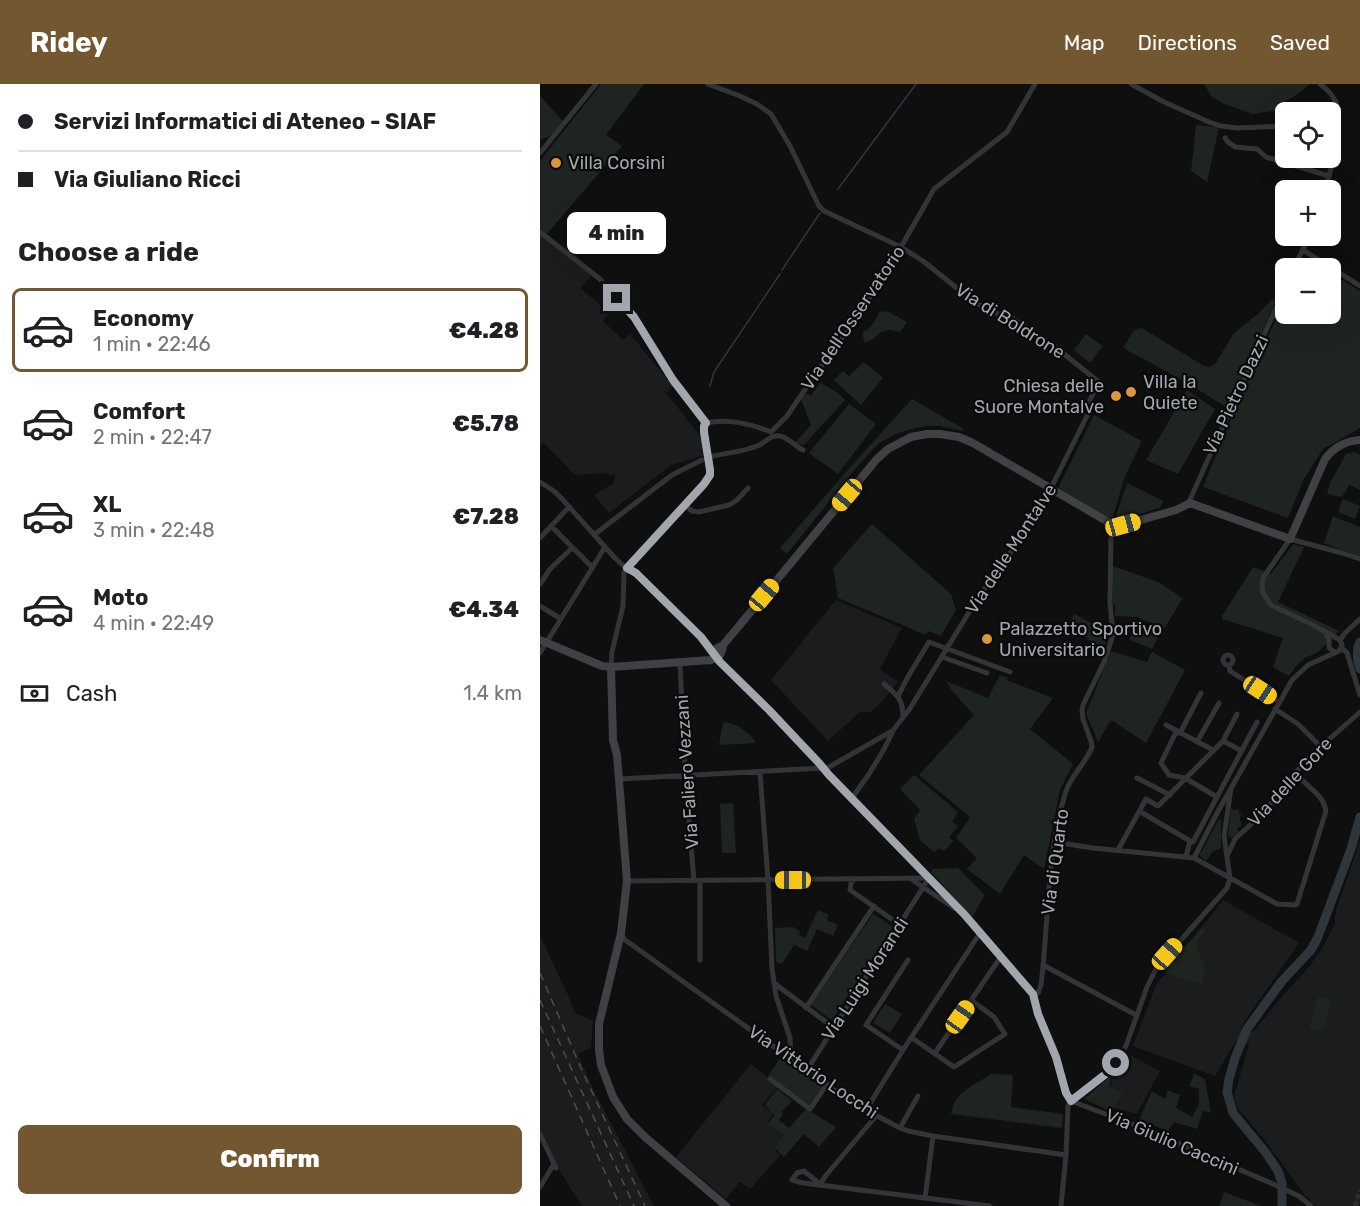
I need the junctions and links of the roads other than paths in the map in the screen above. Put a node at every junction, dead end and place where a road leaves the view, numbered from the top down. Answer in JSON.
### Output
{"nodes":[{"id":1,"x":596,"y":84,"type":"edge"},
{"id":2,"x":708,"y":84,"type":"edge"},
{"id":3,"x":1035,"y":84,"type":"edge"},
{"id":4,"x":1131,"y":84,"type":"edge"},
{"id":5,"x":1320,"y":84,"type":"edge"},
{"id":6,"x":1336,"y":102,"type":"edge"},
{"id":7,"x":1275,"y":126,"type":"edge"},
{"id":8,"x":1225,"y":138,"type":"dead end"},
{"id":9,"x":540,"y":153,"type":"edge"},
{"id":10,"x":1331,"y":168,"type":"edge"},
{"id":11,"x":1329,"y":176,"type":"junction"},
{"id":12,"x":1328,"y":180,"type":"edge"},
{"id":13,"x":540,"y":232,"type":"edge"},
{"id":14,"x":1305,"y":246,"type":"edge"},
{"id":15,"x":901,"y":247,"type":"junction"},
{"id":16,"x":1303,"y":250,"type":"junction"},
{"id":17,"x":1299,"y":258,"type":"edge"},
{"id":18,"x":1360,"y":286,"type":"edge"},
{"id":19,"x":1275,"y":310,"type":"edge"},
{"id":20,"x":1099,"y":382,"type":"joint"},
{"id":21,"x":706,"y":423,"type":"junction"},
{"id":22,"x":1360,"y":440,"type":"edge"},
{"id":23,"x":803,"y":450,"type":"dead end"},
{"id":24,"x":709,"y":457,"type":"junction"},
{"id":25,"x":702,"y":460,"type":"dead end"},
{"id":26,"x":540,"y":482,"type":"edge"},
{"id":27,"x":748,"y":488,"type":"dead end"},
{"id":28,"x":1050,"y":488,"type":"junction"},
{"id":29,"x":1187,"y":504,"type":"junction"},
{"id":30,"x":686,"y":506,"type":"junction"},
{"id":31,"x":570,"y":507,"type":"junction"},
{"id":32,"x":1113,"y":525,"type":"junction"},
{"id":33,"x":551,"y":526,"type":"junction"},
{"id":34,"x":595,"y":534,"type":"junction"},
{"id":35,"x":540,"y":538,"type":"edge"},
{"id":36,"x":1290,"y":539,"type":"junction"},
{"id":37,"x":605,"y":547,"type":"junction"},
{"id":38,"x":572,"y":548,"type":"junction"},
{"id":39,"x":1360,"y":559,"type":"edge"},
{"id":40,"x":592,"y":567,"type":"junction"},
{"id":41,"x":627,"y":568,"type":"junction"},
{"id":42,"x":540,"y":584,"type":"edge"},
{"id":43,"x":540,"y":606,"type":"edge"},
{"id":44,"x":1360,"y":618,"type":"edge"},
{"id":45,"x":561,"y":620,"type":"junction"},
{"id":46,"x":1324,"y":632,"type":"junction"},
{"id":47,"x":1338,"y":639,"type":"junction"},
{"id":48,"x":543,"y":642,"type":"edge"},
{"id":49,"x":1329,"y":645,"type":"junction"},
{"id":50,"x":948,"y":648,"type":"junction"},
{"id":51,"x":1342,"y":648,"type":"junction"},
{"id":52,"x":1238,"y":652,"type":"dead end"},
{"id":53,"x":1336,"y":652,"type":"junction"},
{"id":54,"x":540,"y":653,"type":"edge"},
{"id":55,"x":942,"y":657,"type":"junction"},
{"id":56,"x":714,"y":658,"type":"junction"},
{"id":57,"x":1316,"y":660,"type":"junction"},
{"id":58,"x":680,"y":663,"type":"junction"},
{"id":59,"x":611,"y":667,"type":"junction"},
{"id":60,"x":1010,"y":672,"type":"dead end"},
{"id":61,"x":987,"y":673,"type":"dead end"},
{"id":62,"x":884,"y":684,"type":"dead end"},
{"id":63,"x":1201,"y":693,"type":"dead end"},
{"id":64,"x":1360,"y":695,"type":"edge"},
{"id":65,"x":898,"y":696,"type":"junction"},
{"id":66,"x":1279,"y":702,"type":"junction"},
{"id":67,"x":1219,"y":703,"type":"dead end"},
{"id":68,"x":1275,"y":709,"type":"junction"},
{"id":69,"x":1360,"y":712,"type":"edge"},
{"id":70,"x":1238,"y":714,"type":"dead end"},
{"id":71,"x":903,"y":717,"type":"junction"},
{"id":72,"x":1257,"y":722,"type":"dead end"},
{"id":73,"x":1167,"y":725,"type":"dead end"},
{"id":74,"x":894,"y":729,"type":"junction"},
{"id":75,"x":1179,"y":732,"type":"junction"},
{"id":76,"x":1223,"y":741,"type":"junction"},
{"id":77,"x":1197,"y":742,"type":"junction"},
{"id":78,"x":1320,"y":746,"type":"junction"},
{"id":79,"x":1213,"y":750,"type":"junction"},
{"id":80,"x":1242,"y":751,"type":"junction"},
{"id":81,"x":824,"y":768,"type":"junction"},
{"id":82,"x":760,"y":772,"type":"junction"},
{"id":83,"x":1296,"y":772,"type":"junction"},
{"id":84,"x":686,"y":776,"type":"junction"},
{"id":85,"x":1137,"y":778,"type":"dead end"},
{"id":86,"x":1185,"y":778,"type":"junction"},
{"id":87,"x":619,"y":779,"type":"junction"},
{"id":88,"x":1231,"y":789,"type":"junction"},
{"id":89,"x":1170,"y":795,"type":"junction"},
{"id":90,"x":1217,"y":797,"type":"junction"},
{"id":91,"x":852,"y":798,"type":"junction"},
{"id":92,"x":1158,"y":806,"type":"junction"},
{"id":93,"x":1139,"y":811,"type":"junction"},
{"id":94,"x":1216,"y":815,"type":"junction"},
{"id":95,"x":1152,"y":818,"type":"junction"},
{"id":96,"x":1227,"y":818,"type":"junction"},
{"id":97,"x":1190,"y":841,"type":"junction"},
{"id":98,"x":1054,"y":842,"type":"junction"},
{"id":99,"x":1118,"y":850,"type":"junction"},
{"id":100,"x":1186,"y":857,"type":"junction"},
{"id":101,"x":1227,"y":857,"type":"junction"},
{"id":102,"x":1194,"y":858,"type":"junction"},
{"id":103,"x":1214,"y":868,"type":"junction"},
{"id":104,"x":929,"y":878,"type":"junction"},
{"id":105,"x":1230,"y":878,"type":"junction"},
{"id":106,"x":911,"y":879,"type":"junction"},
{"id":107,"x":768,"y":880,"type":"junction"},
{"id":108,"x":854,"y":880,"type":"junction"},
{"id":109,"x":627,"y":881,"type":"junction"},
{"id":110,"x":697,"y":881,"type":"junction"},
{"id":111,"x":923,"y":888,"type":"junction"},
{"id":112,"x":873,"y":906,"type":"junction"},
{"id":113,"x":964,"y":914,"type":"junction"},
{"id":114,"x":900,"y":925,"type":"junction"},
{"id":115,"x":980,"y":933,"type":"junction"},
{"id":116,"x":623,"y":937,"type":"junction"},
{"id":117,"x":995,"y":949,"type":"junction"},
{"id":118,"x":700,"y":960,"type":"dead end"},
{"id":119,"x":908,"y":960,"type":"dead end"},
{"id":120,"x":1043,"y":965,"type":"junction"},
{"id":121,"x":774,"y":983,"type":"junction"},
{"id":122,"x":1033,"y":994,"type":"junction"},
{"id":123,"x":971,"y":1000,"type":"junction"},
{"id":124,"x":806,"y":1008,"type":"junction"},
{"id":125,"x":1136,"y":1015,"type":"junction"},
{"id":126,"x":834,"y":1028,"type":"junction"},
{"id":127,"x":912,"y":1038,"type":"junction"},
{"id":128,"x":903,"y":1050,"type":"junction"},
{"id":129,"x":935,"y":1053,"type":"junction"},
{"id":130,"x":791,"y":1059,"type":"junction"},
{"id":131,"x":807,"y":1070,"type":"junction"},
{"id":132,"x":770,"y":1079,"type":"dead end"},
{"id":133,"x":827,"y":1084,"type":"junction"},
{"id":134,"x":918,"y":1096,"type":"dead end"},
{"id":135,"x":1071,"y":1101,"type":"junction"},
{"id":136,"x":866,"y":1110,"type":"junction"},
{"id":137,"x":876,"y":1116,"type":"junction"},
{"id":138,"x":900,"y":1128,"type":"junction"},
{"id":139,"x":933,"y":1136,"type":"junction"},
{"id":140,"x":541,"y":1137,"type":"edge"},
{"id":141,"x":1066,"y":1155,"type":"junction"},
{"id":142,"x":540,"y":1187,"type":"edge"},
{"id":143,"x":925,"y":1198,"type":"junction"},
{"id":144,"x":726,"y":1206,"type":"edge"},
{"id":145,"x":990,"y":1206,"type":"edge"},
{"id":146,"x":1061,"y":1206,"type":"edge"},
{"id":147,"x":1311,"y":1206,"type":"edge"}],
"edges":[{"from":1,"to":9,"type":"street"},
{"from":2,"to":15,"type":"street","name":"Via di Boldrone"},
{"from":3,"to":15,"type":"street","name":"Via dell'Osservatorio"},
{"from":4,"to":7,"type":"street"},
{"from":5,"to":6,"type":"street"},
{"from":8,"to":11,"type":"street"},
{"from":10,"to":11,"type":"street"},
{"from":11,"to":12,"type":"street"},
{"from":13,"to":21,"type":"street"},
{"from":14,"to":16,"type":"street"},
{"from":15,"to":20,"type":"street","name":"Via di Boldrone"},
{"from":15,"to":21,"type":"street","name":"Via dell'Osservatorio"},
{"from":16,"to":17,"type":"street"},
{"from":16,"to":18,"type":"street"},
{"from":19,"to":29,"type":"street","name":"Via Pietro Dazzi"},
{"from":20,"to":28,"type":"street","name":"Via delle Montalve"},
{"from":21,"to":24,"type":"street"},
{"from":22,"to":36,"type":"main road"},
{"from":23,"to":24,"type":"street"},
{"from":24,"to":30,"type":"street"},
{"from":25,"to":34,"type":"street"},
{"from":26,"to":31,"type":"street"},
{"from":27,"to":30,"type":"street"},
{"from":28,"to":32,"type":"main road"},
{"from":28,"to":50,"type":"street","name":"Via delle Montalve"},
{"from":28,"to":56,"type":"main road"},
{"from":29,"to":32,"type":"main road"},
{"from":29,"to":36,"type":"main road"},
{"from":30,"to":41,"type":"street"},
{"from":31,"to":33,"type":"street"},
{"from":31,"to":34,"type":"street"},
{"from":32,"to":98,"type":"street","name":"Via di Quarto"},
{"from":33,"to":35,"type":"street"},
{"from":33,"to":38,"type":"street"},
{"from":34,"to":37,"type":"street"},
{"from":36,"to":39,"type":"street"},
{"from":36,"to":46,"type":"street"},
{"from":37,"to":40,"type":"street"},
{"from":37,"to":41,"type":"street"},
{"from":38,"to":40,"type":"street"},
{"from":38,"to":42,"type":"street"},
{"from":40,"to":45,"type":"street"},
{"from":41,"to":56,"type":"street"},
{"from":41,"to":59,"type":"street"},
{"from":43,"to":45,"type":"street"},
{"from":44,"to":47,"type":"street"},
{"from":45,"to":48,"type":"street"},
{"from":46,"to":47,"type":"street"},
{"from":46,"to":49,"type":"street"},
{"from":47,"to":49,"type":"street"},
{"from":47,"to":51,"type":"street"},
{"from":48,"to":54,"type":"street"},
{"from":48,"to":59,"type":"main road"},
{"from":49,"to":53,"type":"street"},
{"from":49,"to":57,"type":"street"},
{"from":50,"to":55,"type":"street","name":"Via delle Montalve"},
{"from":50,"to":60,"type":"street"},
{"from":50,"to":65,"type":"street"},
{"from":51,"to":53,"type":"street"},
{"from":51,"to":64,"type":"street"},
{"from":52,"to":66,"type":"street"},
{"from":53,"to":57,"type":"street"},
{"from":55,"to":61,"type":"street"},
{"from":55,"to":71,"type":"street","name":"Via delle Montalve"},
{"from":56,"to":58,"type":"main road"},
{"from":56,"to":81,"type":"street"},
{"from":57,"to":66,"type":"street"},
{"from":58,"to":59,"type":"main road"},
{"from":58,"to":84,"type":"street","name":"Via Faliero Vezzani"},
{"from":59,"to":87,"type":"main road"},
{"from":62,"to":65,"type":"street"},
{"from":63,"to":75,"type":"street"},
{"from":65,"to":71,"type":"street"},
{"from":66,"to":68,"type":"street"},
{"from":67,"to":77,"type":"street"},
{"from":68,"to":78,"type":"street"},
{"from":68,"to":88,"type":"street"},
{"from":69,"to":78,"type":"street","name":"Via delle Gore"},
{"from":70,"to":76,"type":"street"},
{"from":71,"to":74,"type":"street","name":"Via delle Montalve"},
{"from":72,"to":80,"type":"street"},
{"from":73,"to":75,"type":"street"},
{"from":74,"to":81,"type":"street"},
{"from":74,"to":91,"type":"street","name":"Via delle Montalve"},
{"from":75,"to":77,"type":"street"},
{"from":75,"to":86,"type":"street"},
{"from":76,"to":79,"type":"street"},
{"from":76,"to":80,"type":"street"},
{"from":77,"to":79,"type":"street"},
{"from":78,"to":83,"type":"street","name":"Via delle Gore"},
{"from":79,"to":86,"type":"street"},
{"from":80,"to":90,"type":"street"},
{"from":81,"to":82,"type":"street"},
{"from":81,"to":91,"type":"street"},
{"from":82,"to":84,"type":"street"},
{"from":82,"to":107,"type":"street"},
{"from":83,"to":101,"type":"street","name":"Via delle Gore"},
{"from":83,"to":105,"type":"street"},
{"from":84,"to":87,"type":"street"},
{"from":84,"to":110,"type":"street","name":"Via Faliero Vezzani"},
{"from":85,"to":89,"type":"street"},
{"from":86,"to":89,"type":"street"},
{"from":86,"to":90,"type":"street"},
{"from":87,"to":109,"type":"main road"},
{"from":88,"to":94,"type":"street"},
{"from":88,"to":96,"type":"street"},
{"from":89,"to":92,"type":"street"},
{"from":90,"to":97,"type":"street"},
{"from":91,"to":104,"type":"street"},
{"from":92,"to":93,"type":"street"},
{"from":92,"to":95,"type":"street"},
{"from":93,"to":95,"type":"street"},
{"from":93,"to":99,"type":"street"},
{"from":94,"to":96,"type":"street"},
{"from":94,"to":102,"type":"street"},
{"from":95,"to":97,"type":"street"},
{"from":96,"to":101,"type":"street"},
{"from":97,"to":100,"type":"street"},
{"from":98,"to":99,"type":"street"},
{"from":98,"to":120,"type":"street","name":"Via di Quarto"},
{"from":99,"to":100,"type":"street"},
{"from":100,"to":102,"type":"street"},
{"from":101,"to":103,"type":"street","name":"Via delle Gore"},
{"from":101,"to":105,"type":"street"},
{"from":102,"to":103,"type":"street"},
{"from":103,"to":105,"type":"street"},
{"from":104,"to":106,"type":"street"},
{"from":104,"to":111,"type":"street","name":"Via Luigi Morandi"},
{"from":104,"to":113,"type":"street"},
{"from":105,"to":125,"type":"street"},
{"from":106,"to":108,"type":"street"},
{"from":106,"to":111,"type":"street"},
{"from":107,"to":108,"type":"street"},
{"from":107,"to":110,"type":"street"},
{"from":107,"to":121,"type":"street"},
{"from":108,"to":112,"type":"street"},
{"from":109,"to":110,"type":"street"},
{"from":109,"to":116,"type":"main road"},
{"from":110,"to":118,"type":"street","name":"Via Faliero Vezzani"},
{"from":111,"to":113,"type":"street"},
{"from":111,"to":114,"type":"street","name":"Via Luigi Morandi"},
{"from":112,"to":114,"type":"street"},
{"from":112,"to":124,"type":"street"},
{"from":113,"to":115,"type":"street"},
{"from":114,"to":126,"type":"street","name":"Via Luigi Morandi"},
{"from":115,"to":117,"type":"street"},
{"from":115,"to":127,"type":"street"},
{"from":116,"to":130,"type":"street","name":"Via Vittorio Locchi"},
{"from":116,"to":144,"type":"main road"},
{"from":117,"to":122,"type":"street"},
{"from":117,"to":123,"type":"street"},
{"from":119,"to":128,"type":"street"},
{"from":120,"to":122,"type":"street","name":"Via di Quarto"},
{"from":120,"to":125,"type":"street"},
{"from":121,"to":124,"type":"street"},
{"from":121,"to":130,"type":"street"},
{"from":122,"to":135,"type":"street"},
{"from":123,"to":129,"type":"street"},
{"from":123,"to":129,"type":"street"},
{"from":124,"to":126,"type":"street"},
{"from":125,"to":135,"type":"street"},
{"from":126,"to":131,"type":"street","name":"Via Luigi Morandi"},
{"from":127,"to":128,"type":"street"},
{"from":127,"to":129,"type":"street"},
{"from":128,"to":136,"type":"street"},
{"from":130,"to":131,"type":"street","name":"Via Vittorio Locchi"},
{"from":131,"to":133,"type":"street","name":"Via Vittorio Locchi"},
{"from":132,"to":133,"type":"street"},
{"from":133,"to":136,"type":"street","name":"Via Vittorio Locchi"},
{"from":134,"to":138,"type":"street"},
{"from":135,"to":141,"type":"street"},
{"from":135,"to":147,"type":"street","name":"Via Giulio Caccini"},
{"from":136,"to":137,"type":"street","name":"Via Vittorio Locchi"},
{"from":137,"to":138,"type":"street","name":"Via Vittorio Locchi"},
{"from":137,"to":143,"type":"street"},
{"from":138,"to":139,"type":"street","name":"Via Vittorio Locchi"},
{"from":139,"to":141,"type":"street","name":"Via Vittorio Locchi"},
{"from":139,"to":143,"type":"street"},
{"from":140,"to":142,"type":"street"},
{"from":141,"to":146,"type":"street"},
{"from":143,"to":145,"type":"street"}]}
